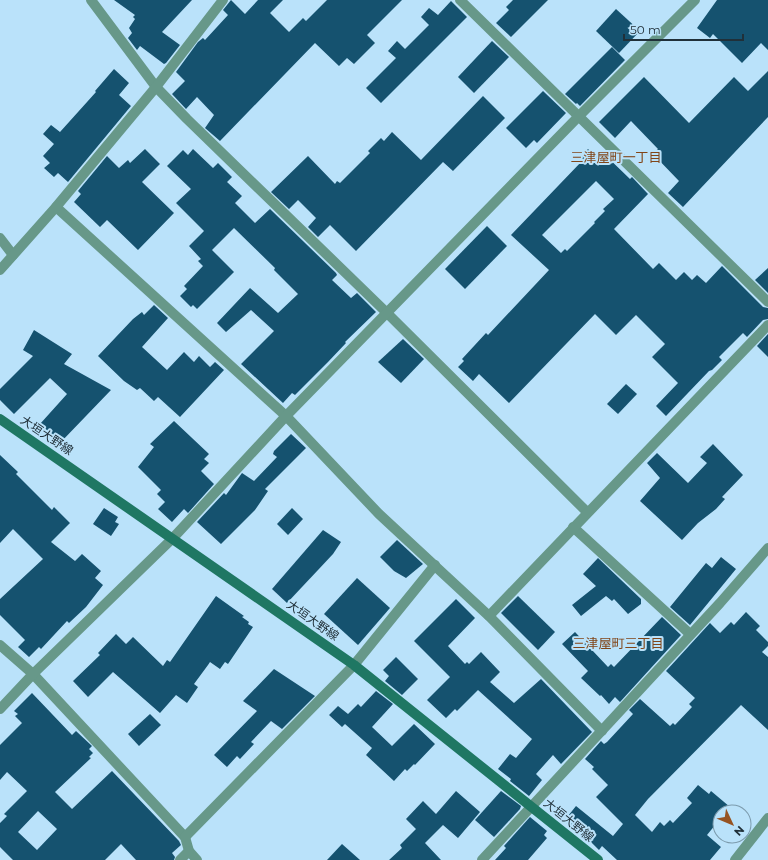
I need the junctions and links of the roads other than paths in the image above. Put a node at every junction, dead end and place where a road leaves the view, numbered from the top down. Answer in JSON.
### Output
{"nodes":[{"id":1,"x":91,"y":0,"type":"edge"},
{"id":2,"x":223,"y":0,"type":"edge"},
{"id":3,"x":460,"y":0,"type":"edge"},
{"id":4,"x":695,"y":0,"type":"edge"},
{"id":5,"x":156,"y":87,"type":"junction"},
{"id":6,"x":579,"y":116,"type":"junction"},
{"id":7,"x":56,"y":206,"type":"junction"},
{"id":8,"x":0,"y":238,"type":"edge"},
{"id":9,"x":13,"y":255,"type":"junction"},
{"id":10,"x":0,"y":270,"type":"edge"},
{"id":11,"x":768,"y":302,"type":"edge"},
{"id":12,"x":387,"y":313,"type":"junction"},
{"id":13,"x":768,"y":325,"type":"edge"},
{"id":14,"x":286,"y":416,"type":"junction"},
{"id":15,"x":0,"y":419,"type":"edge"},
{"id":16,"x":587,"y":512,"type":"junction"},
{"id":17,"x":573,"y":527,"type":"junction"},
{"id":18,"x":174,"y":538,"type":"junction"},
{"id":19,"x":768,"y":548,"type":"edge"},
{"id":20,"x":435,"y":565,"type":"junction"},
{"id":21,"x":489,"y":616,"type":"junction"},
{"id":22,"x":690,"y":634,"type":"junction"},
{"id":23,"x":0,"y":645,"type":"edge"},
{"id":24,"x":354,"y":665,"type":"junction"},
{"id":25,"x":33,"y":674,"type":"junction"},
{"id":26,"x":0,"y":709,"type":"edge"},
{"id":27,"x":602,"y":731,"type":"junction"},
{"id":28,"x":531,"y":806,"type":"junction"},
{"id":29,"x":768,"y":818,"type":"edge"},
{"id":30,"x":185,"y":837,"type":"junction"},
{"id":31,"x":189,"y":851,"type":"junction"},
{"id":32,"x":180,"y":860,"type":"edge"},
{"id":33,"x":197,"y":860,"type":"edge"},
{"id":34,"x":482,"y":860,"type":"edge"},
{"id":35,"x":598,"y":860,"type":"edge"},
{"id":36,"x":735,"y":860,"type":"edge"}],
"edges":[{"from":1,"to":5,"type":"street"},
{"from":2,"to":5,"type":"street"},
{"from":3,"to":6,"type":"street"},
{"from":4,"to":6,"type":"street"},
{"from":5,"to":7,"type":"street"},
{"from":5,"to":12,"type":"street"},
{"from":6,"to":11,"type":"street"},
{"from":6,"to":12,"type":"street"},
{"from":7,"to":9,"type":"street"},
{"from":7,"to":14,"type":"street"},
{"from":8,"to":9,"type":"street"},
{"from":9,"to":10,"type":"street"},
{"from":12,"to":14,"type":"street"},
{"from":12,"to":16,"type":"street"},
{"from":13,"to":16,"type":"street"},
{"from":14,"to":18,"type":"street"},
{"from":14,"to":20,"type":"street"},
{"from":15,"to":18,"type":"main road","name":"大垣大野線"},
{"from":16,"to":17,"type":"street"},
{"from":17,"to":21,"type":"street"},
{"from":17,"to":22,"type":"street"},
{"from":18,"to":24,"type":"main road","name":"大垣大野線"},
{"from":18,"to":25,"type":"street"},
{"from":19,"to":22,"type":"street"},
{"from":20,"to":21,"type":"street"},
{"from":20,"to":24,"type":"street"},
{"from":21,"to":27,"type":"street"},
{"from":22,"to":27,"type":"street"},
{"from":23,"to":25,"type":"street"},
{"from":24,"to":28,"type":"main road","name":"大垣大野線"},
{"from":24,"to":30,"type":"street"},
{"from":25,"to":26,"type":"street"},
{"from":25,"to":30,"type":"street"},
{"from":27,"to":28,"type":"street"},
{"from":28,"to":34,"type":"street"},
{"from":28,"to":35,"type":"main road","name":"大垣大野線"},
{"from":29,"to":36,"type":"street"},
{"from":30,"to":31,"type":"street"},
{"from":31,"to":32,"type":"street"},
{"from":31,"to":33,"type":"street"}]}
